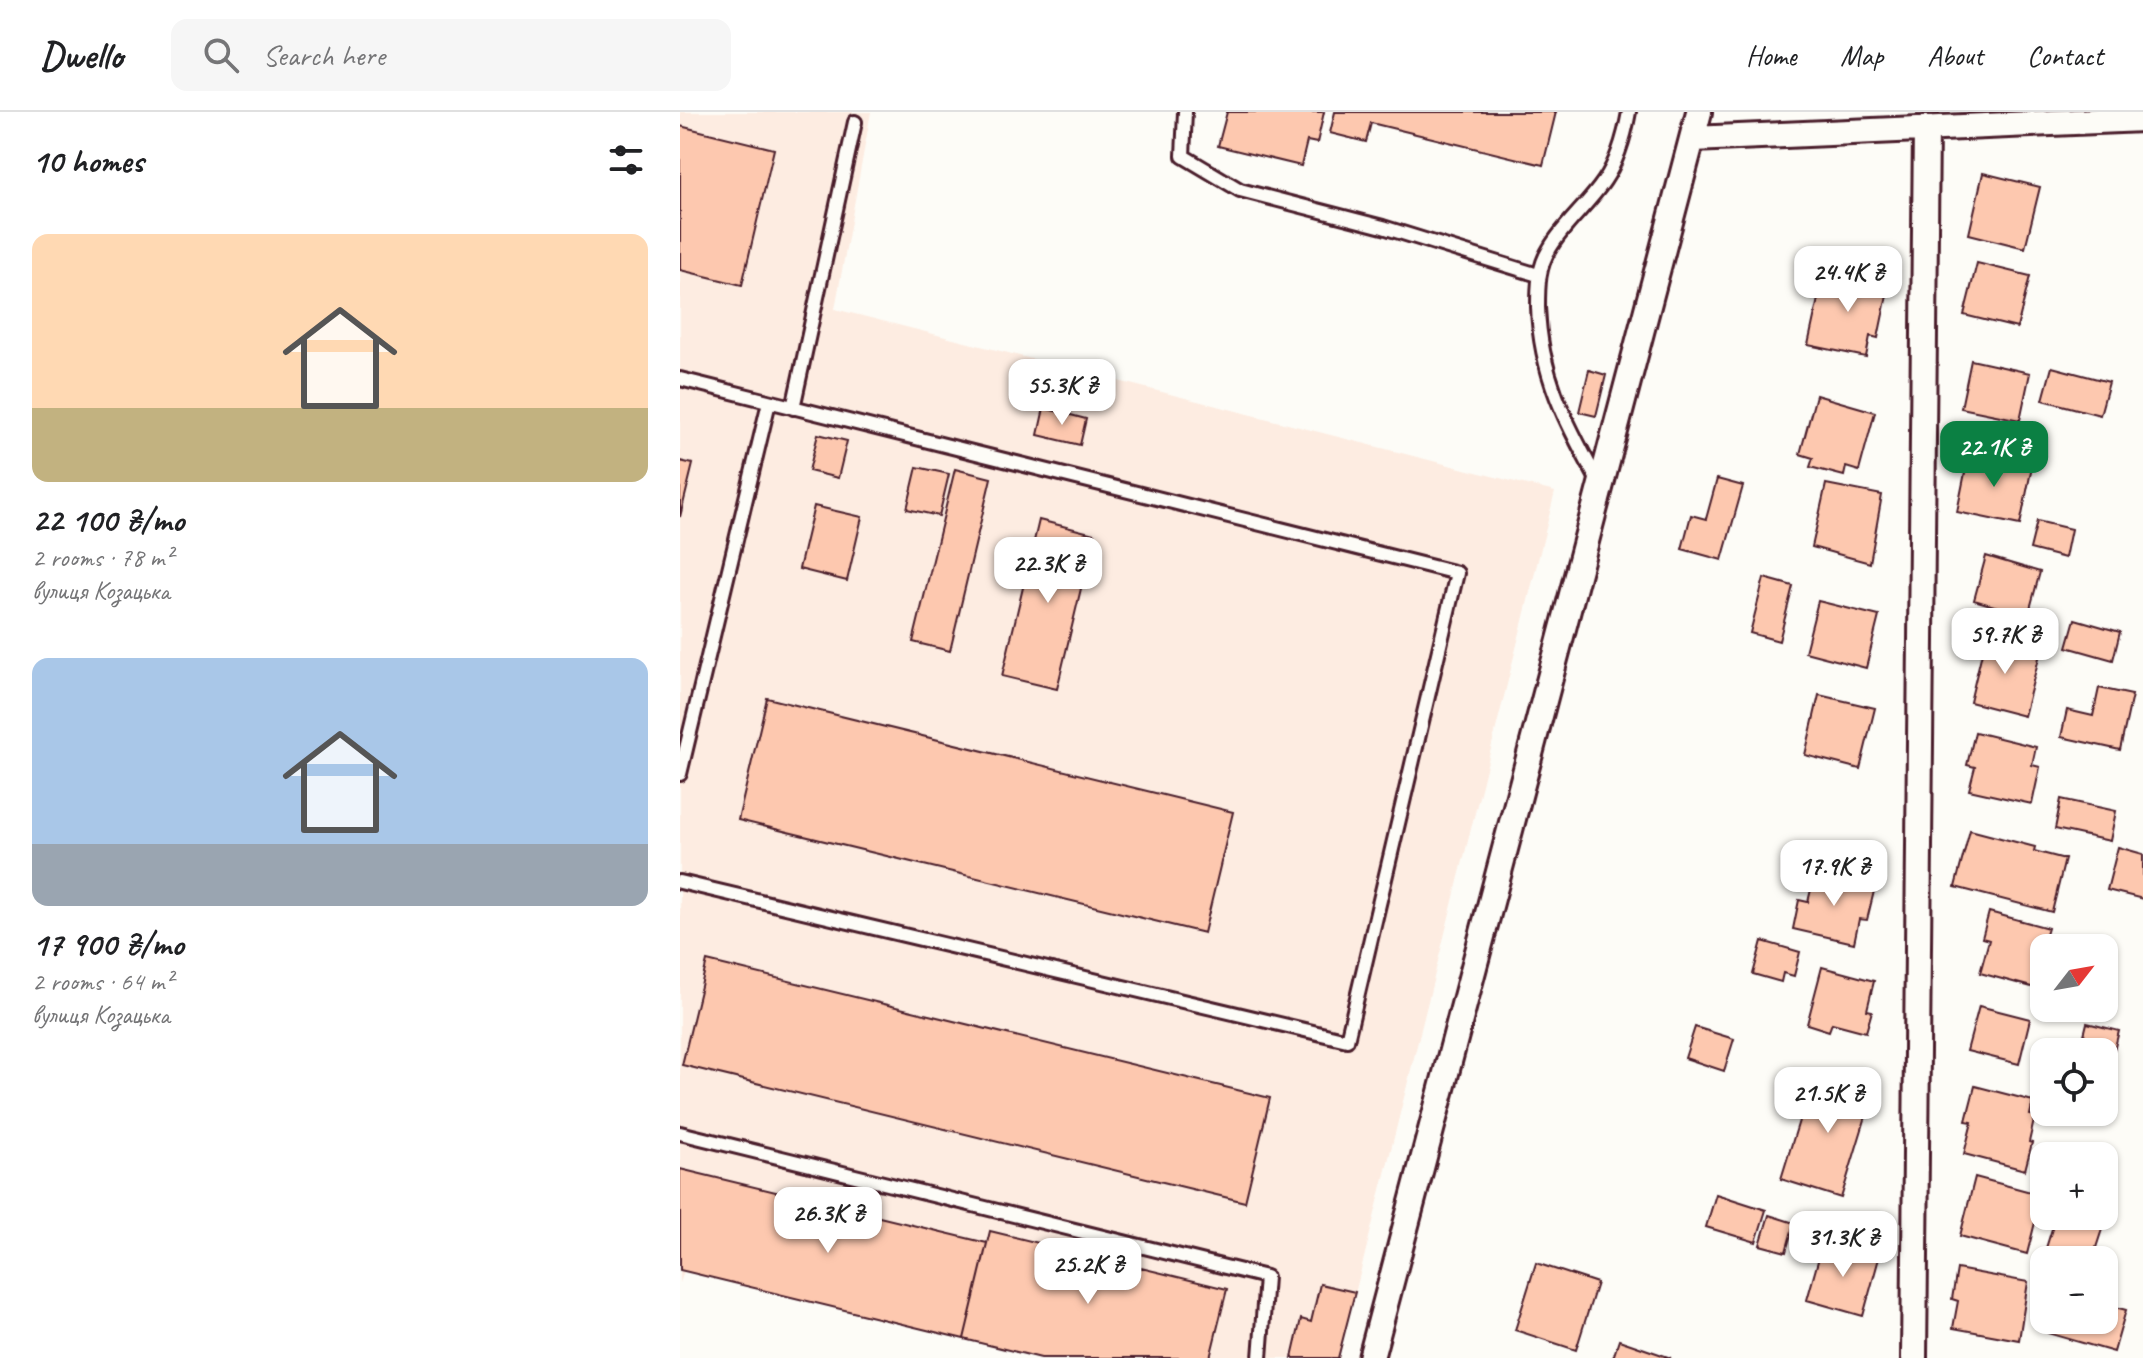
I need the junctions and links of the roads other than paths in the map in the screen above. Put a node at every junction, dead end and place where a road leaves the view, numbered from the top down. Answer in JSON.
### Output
{"nodes":[{"id":1,"x":1185,"y":112,"type":"edge"},
{"id":2,"x":1629,"y":112,"type":"edge"},
{"id":3,"x":1699,"y":112,"type":"edge"},
{"id":4,"x":2143,"y":119,"type":"edge"},
{"id":5,"x":855,"y":122,"type":"dead end"},
{"id":6,"x":1926,"y":128,"type":"junction"},
{"id":7,"x":1693,"y":139,"type":"junction"},
{"id":8,"x":1538,"y":275,"type":"junction"},
{"id":9,"x":680,"y":379,"type":"edge"},
{"id":10,"x":769,"y":402,"type":"junction"},
{"id":11,"x":793,"y":408,"type":"junction"},
{"id":12,"x":1601,"y":487,"type":"junction"},
{"id":13,"x":680,"y":774,"type":"edge"},
{"id":14,"x":680,"y":882,"type":"edge"},
{"id":15,"x":680,"y":1133,"type":"edge"},
{"id":16,"x":1260,"y":1358,"type":"edge"},
{"id":17,"x":1371,"y":1358,"type":"edge"},
{"id":18,"x":1914,"y":1358,"type":"edge"}],
"edges":[{"from":1,"to":8,"type":"lane"},
{"from":2,"to":8,"type":"lane"},
{"from":3,"to":7,"type":"street"},
{"from":4,"to":6,"type":"street"},
{"from":5,"to":11,"type":"lane"},
{"from":6,"to":7,"type":"street"},
{"from":6,"to":18,"type":"street"},
{"from":7,"to":12,"type":"street"},
{"from":8,"to":12,"type":"lane"},
{"from":9,"to":10,"type":"lane"},
{"from":10,"to":11,"type":"lane"},
{"from":10,"to":13,"type":"lane"},
{"from":11,"to":14,"type":"lane"},
{"from":12,"to":17,"type":"street"},
{"from":15,"to":16,"type":"lane"}]}
